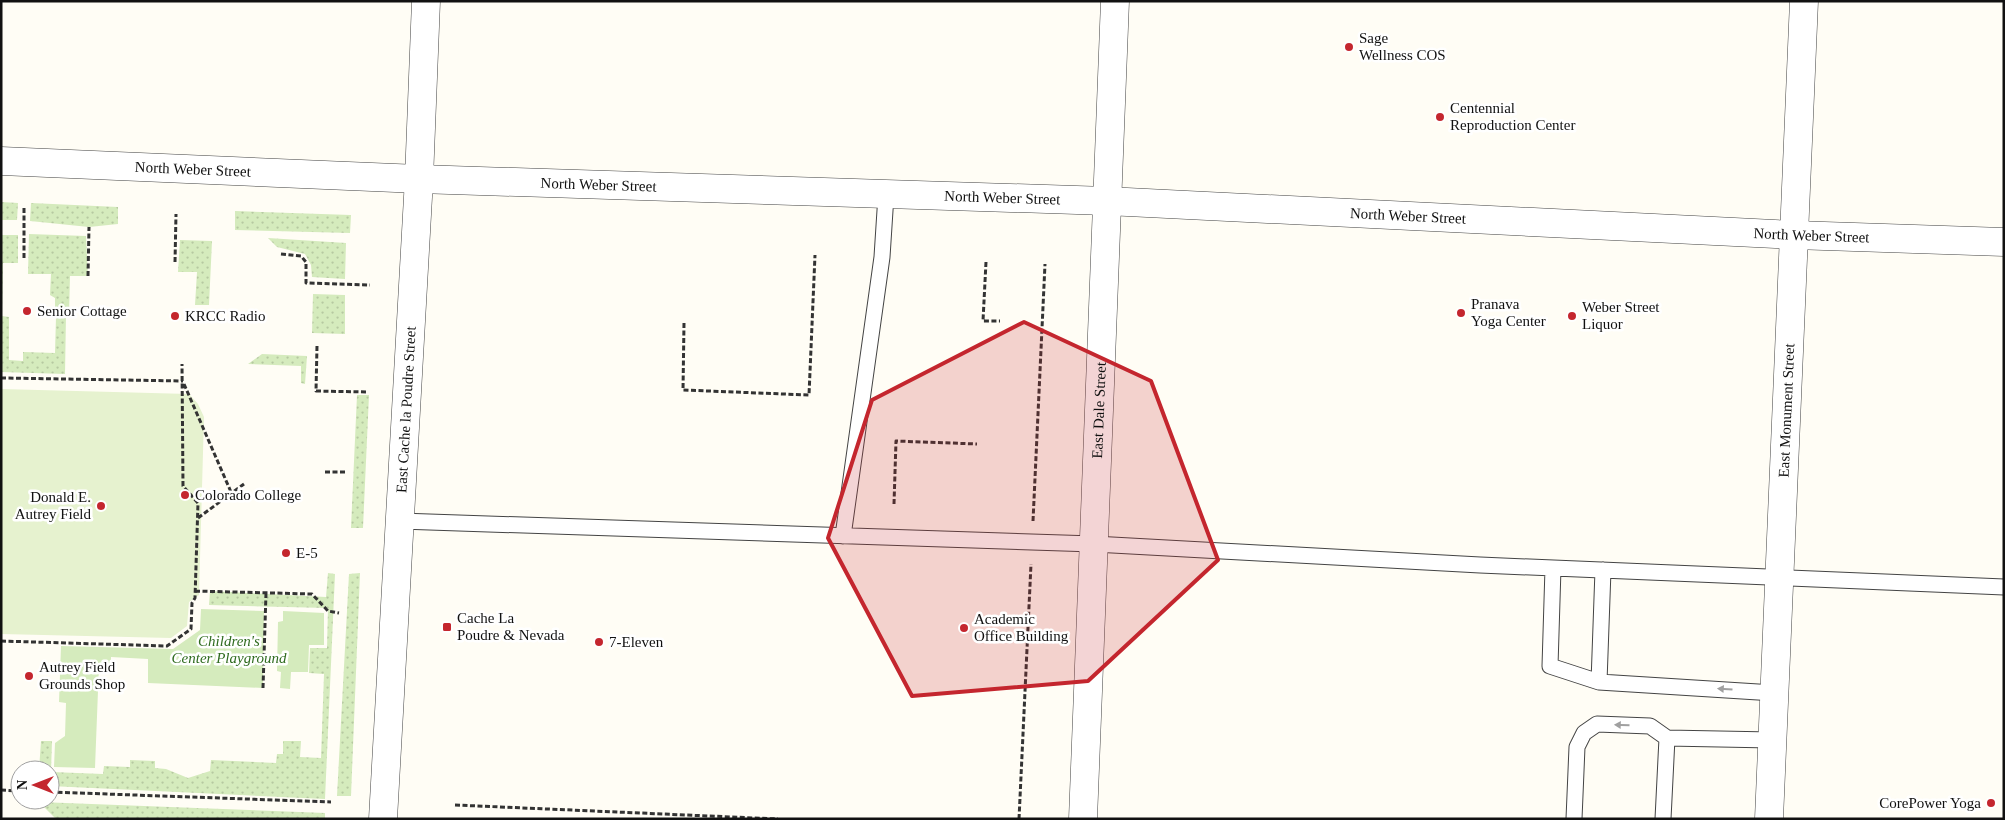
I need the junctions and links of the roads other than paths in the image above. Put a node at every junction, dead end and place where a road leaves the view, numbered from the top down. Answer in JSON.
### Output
{"nodes":[{"id":1,"x":426,"y":1,"type":"edge"},
{"id":2,"x":1115,"y":1,"type":"edge"},
{"id":3,"x":1804,"y":1,"type":"edge"},
{"id":4,"x":1,"y":161,"type":"edge"},
{"id":5,"x":419,"y":180,"type":"junction"},
{"id":6,"x":886,"y":195,"type":"junction"},
{"id":7,"x":1107,"y":201,"type":"junction"},
{"id":8,"x":1794,"y":235,"type":"junction"},
{"id":9,"x":2004,"y":242,"type":"edge"},
{"id":10,"x":400,"y":521,"type":"junction"},
{"id":11,"x":843,"y":536,"type":"junction"},
{"id":12,"x":1094,"y":544,"type":"junction"},
{"id":13,"x":1553,"y":568,"type":"junction"},
{"id":14,"x":1602,"y":570,"type":"junction"},
{"id":15,"x":1779,"y":578,"type":"junction"},
{"id":16,"x":2004,"y":587,"type":"edge"},
{"id":17,"x":1598,"y":682,"type":"junction"},
{"id":18,"x":1774,"y":693,"type":"junction"},
{"id":19,"x":1667,"y":738,"type":"junction"},
{"id":20,"x":1772,"y":740,"type":"junction"},
{"id":21,"x":383,"y":819,"type":"edge"},
{"id":22,"x":1083,"y":819,"type":"edge"},
{"id":23,"x":1574,"y":819,"type":"edge"},
{"id":24,"x":1663,"y":819,"type":"edge"},
{"id":25,"x":1769,"y":819,"type":"edge"}],
"edges":[{"from":1,"to":5,"type":"street","name":"East Cache la Poudre Street"},
{"from":2,"to":7,"type":"street","name":"East Dale Street"},
{"from":3,"to":8,"type":"street","name":"East Monument Street"},
{"from":4,"to":5,"type":"street","name":"North Weber Street"},
{"from":5,"to":6,"type":"street","name":"North Weber Street"},
{"from":5,"to":10,"type":"street","name":"East Cache la Poudre Street"},
{"from":6,"to":7,"type":"street","name":"North Weber Street"},
{"from":6,"to":11,"type":"lane"},
{"from":7,"to":8,"type":"street","name":"North Weber Street"},
{"from":7,"to":12,"type":"street","name":"East Dale Street"},
{"from":8,"to":9,"type":"street","name":"North Weber Street"},
{"from":8,"to":15,"type":"street","name":"East Monument Street"},
{"from":10,"to":11,"type":"lane"},
{"from":10,"to":21,"type":"street","name":"East Cache la Poudre Street"},
{"from":11,"to":12,"type":"lane"},
{"from":12,"to":13,"type":"lane"},
{"from":12,"to":22,"type":"street","name":"East Dale Street"},
{"from":13,"to":14,"type":"lane"},
{"from":13,"to":17,"type":"lane"},
{"from":14,"to":15,"type":"lane"},
{"from":14,"to":17,"type":"lane"},
{"from":15,"to":16,"type":"lane"},
{"from":15,"to":18,"type":"street","name":"East Monument Street"},
{"from":18,"to":17,"type":"lane","one_way":true},
{"from":18,"to":20,"type":"street","name":"East Monument Street"},
{"from":19,"to":20,"type":"lane"},
{"from":19,"to":23,"type":"lane","one_way":true},
{"from":19,"to":24,"type":"lane"},
{"from":20,"to":25,"type":"street","name":"East Monument Street"}]}
